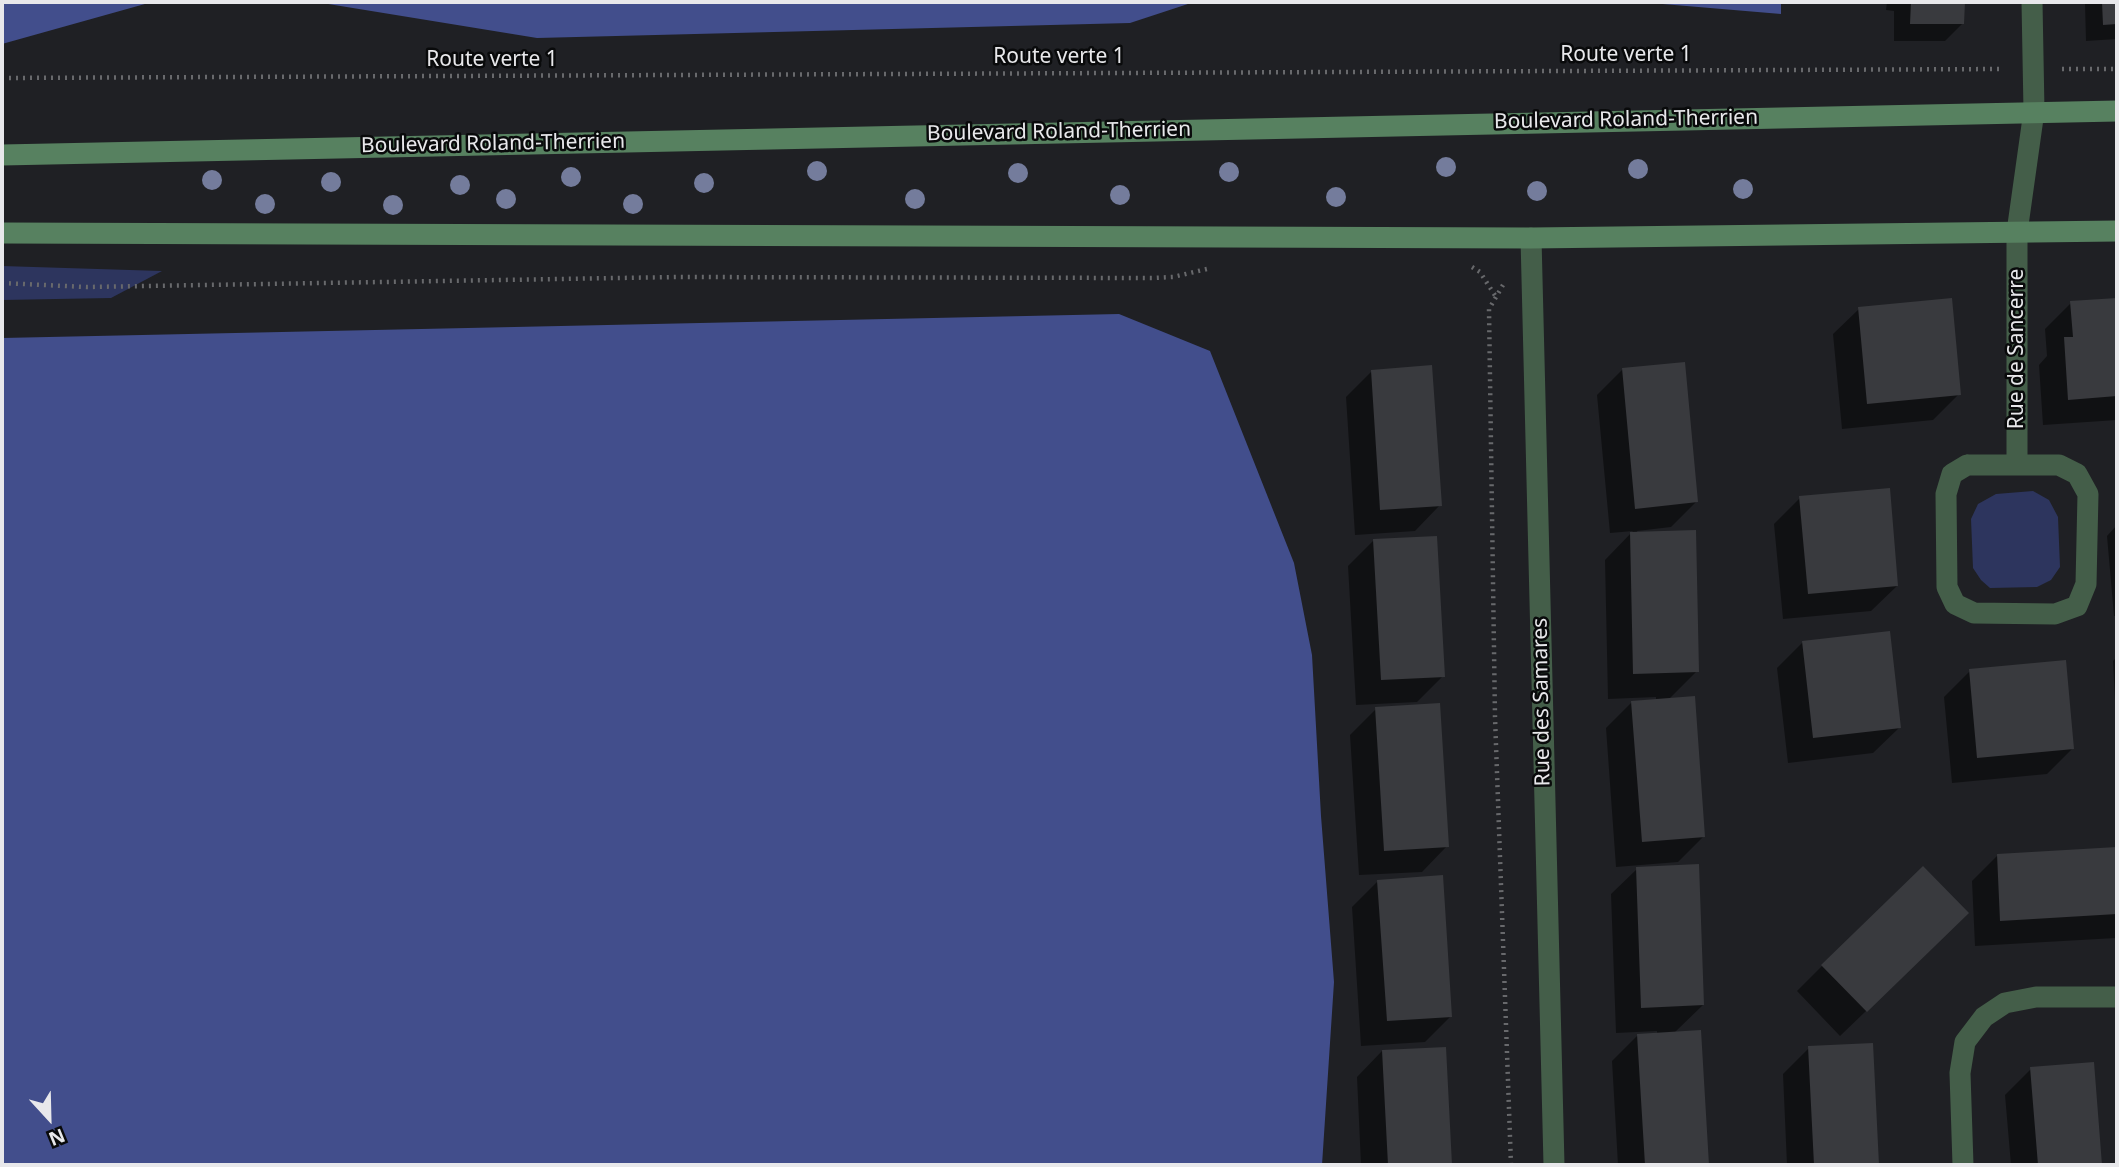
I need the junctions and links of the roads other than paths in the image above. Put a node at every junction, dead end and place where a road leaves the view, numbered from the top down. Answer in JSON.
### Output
{"nodes":[{"id":1,"x":2032,"y":2,"type":"edge"},
{"id":2,"x":2034,"y":111,"type":"junction"},
{"id":3,"x":2117,"y":111,"type":"edge"},
{"id":4,"x":2,"y":155,"type":"edge"},
{"id":5,"x":2117,"y":231,"type":"edge"},
{"id":6,"x":2017,"y":232,"type":"junction"},
{"id":7,"x":2,"y":233,"type":"edge"},
{"id":8,"x":1531,"y":238,"type":"junction"},
{"id":9,"x":2017,"y":465,"type":"junction"},
{"id":10,"x":2117,"y":997,"type":"edge"},
{"id":11,"x":1554,"y":1165,"type":"edge"},
{"id":12,"x":1963,"y":1165,"type":"edge"}],
"edges":[{"from":1,"to":2,"type":"street","name":"Rue de Sancerre"},
{"from":2,"to":3,"type":"main road","name":"Boulevard Roland-Therrien"},
{"from":2,"to":4,"type":"main road","name":"Boulevard Roland-Therrien"},
{"from":2,"to":6,"type":"street","name":"Rue de Sancerre"},
{"from":5,"to":6,"type":"main road"},
{"from":6,"to":8,"type":"main road"},
{"from":6,"to":9,"type":"street","name":"Rue de Sancerre"},
{"from":7,"to":8,"type":"main road"},
{"from":8,"to":11,"type":"street","name":"Rue des Samares"},
{"from":9,"to":9,"type":"street"},
{"from":10,"to":12,"type":"street"}]}
